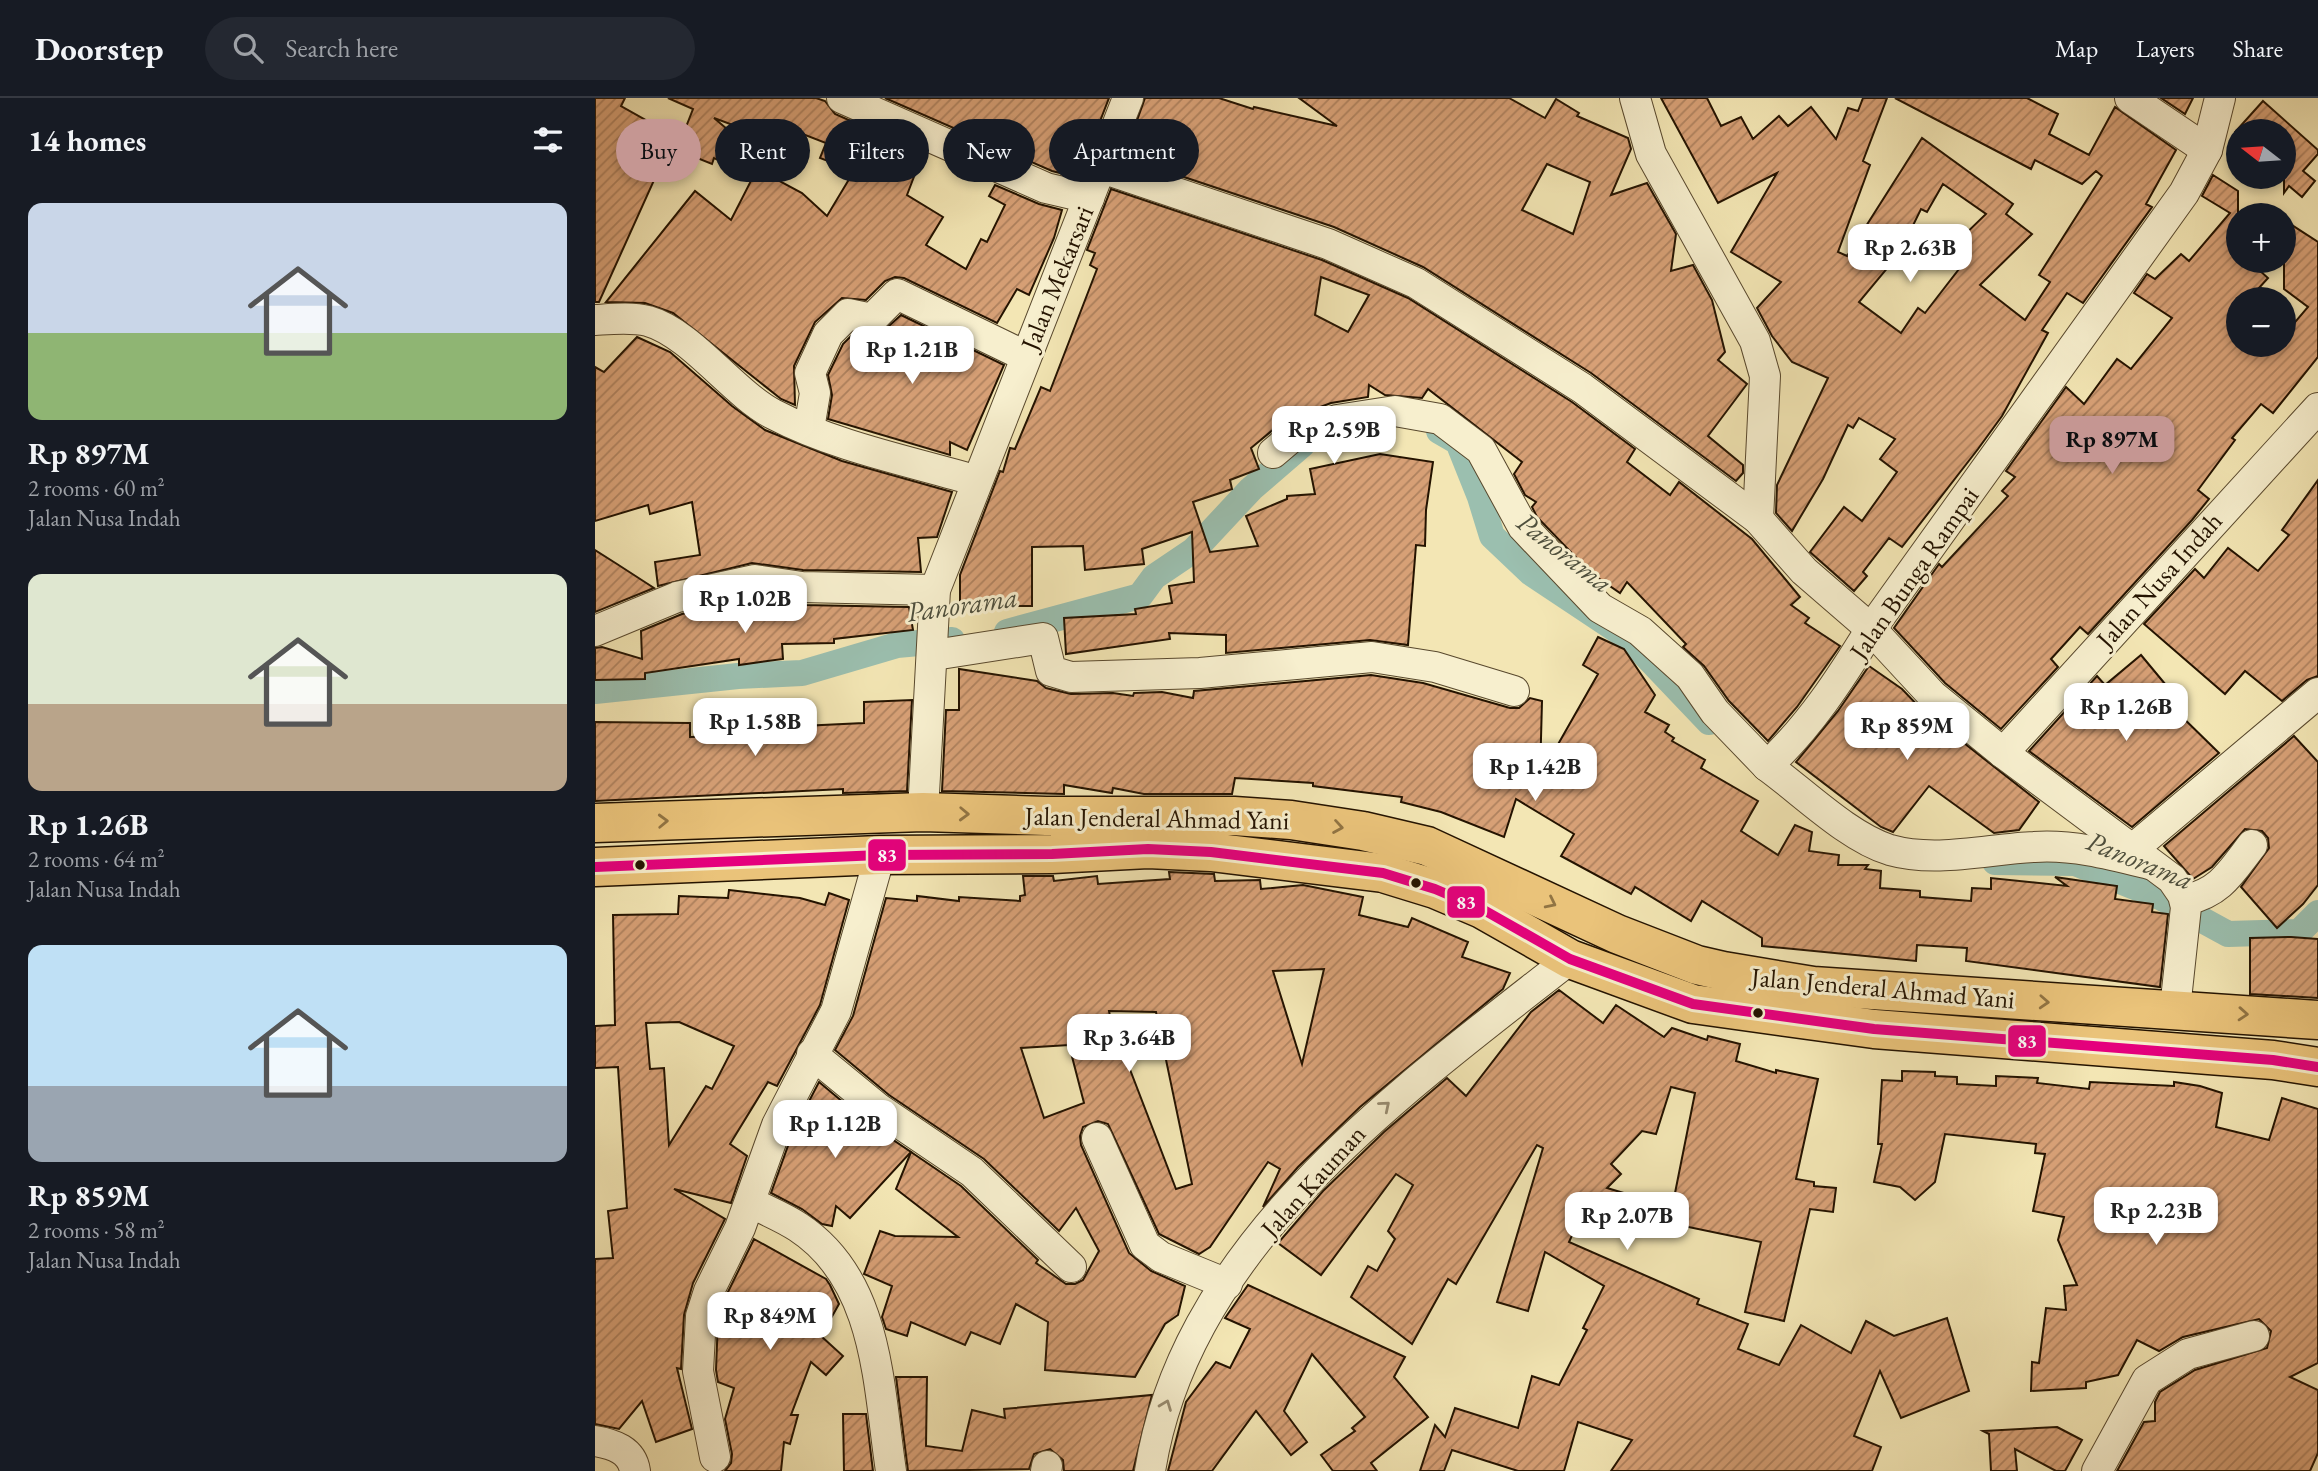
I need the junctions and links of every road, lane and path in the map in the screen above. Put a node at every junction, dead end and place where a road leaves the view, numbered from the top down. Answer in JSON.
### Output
{"nodes":[{"id":1,"x":842,"y":98,"type":"edge"},
{"id":2,"x":1128,"y":98,"type":"edge"},
{"id":3,"x":1635,"y":98,"type":"edge"},
{"id":4,"x":2130,"y":98,"type":"edge"},
{"id":5,"x":2220,"y":98,"type":"edge"},
{"id":6,"x":1120,"y":119,"type":"edge"},
{"id":7,"x":2207,"y":150,"type":"junction"},
{"id":8,"x":1096,"y":182,"type":"edge"},
{"id":9,"x":1144,"y":182,"type":"edge"},
{"id":10,"x":1089,"y":198,"type":"junction"},
{"id":11,"x":595,"y":320,"type":"edge"},
{"id":12,"x":1025,"y":356,"type":"junction"},
{"id":13,"x":2318,"y":408,"type":"edge"},
{"id":14,"x":809,"y":429,"type":"junction"},
{"id":15,"x":1273,"y":453,"type":"dead end"},
{"id":16,"x":977,"y":481,"type":"junction"},
{"id":17,"x":1758,"y":520,"type":"junction"},
{"id":18,"x":934,"y":626,"type":"junction"},
{"id":19,"x":1871,"y":629,"type":"junction"},
{"id":20,"x":595,"y":631,"type":"edge"},
{"id":21,"x":1514,"y":691,"type":"dead end"},
{"id":22,"x":2318,"y":693,"type":"edge"},
{"id":23,"x":2289,"y":719,"type":"junction"},
{"id":24,"x":2318,"y":728,"type":"edge"},
{"id":25,"x":2003,"y":753,"type":"junction"},
{"id":26,"x":1767,"y":766,"type":"junction"},
{"id":27,"x":923,"y":812,"type":"junction"},
{"id":28,"x":595,"y":823,"type":"edge"},
{"id":29,"x":2252,"y":845,"type":"dead end"},
{"id":30,"x":880,"y":855,"type":"junction"},
{"id":31,"x":2145,"y":857,"type":"junction"},
{"id":32,"x":595,"y":867,"type":"edge"},
{"id":33,"x":2186,"y":903,"type":"junction"},
{"id":34,"x":1570,"y":959,"type":"junction"},
{"id":35,"x":2175,"y":1009,"type":"junction"},
{"id":36,"x":2318,"y":1020,"type":"edge"},
{"id":37,"x":812,"y":1054,"type":"junction"},
{"id":38,"x":2318,"y":1068,"type":"edge"},
{"id":39,"x":1097,"y":1138,"type":"dead end"},
{"id":40,"x":750,"y":1202,"type":"junction"},
{"id":41,"x":1071,"y":1267,"type":"dead end"},
{"id":42,"x":1227,"y":1284,"type":"junction"},
{"id":43,"x":2254,"y":1336,"type":"dead end"},
{"id":44,"x":595,"y":1441,"type":"edge"},
{"id":45,"x":715,"y":1457,"type":"dead end"},
{"id":46,"x":635,"y":1471,"type":"edge"},
{"id":47,"x":891,"y":1471,"type":"edge"},
{"id":48,"x":1150,"y":1471,"type":"edge"},
{"id":49,"x":2097,"y":1471,"type":"edge"}],
"edges":[{"from":1,"to":10,"type":"street"},
{"from":2,"to":6,"type":"street","name":"Jalan Mekarsari"},
{"from":3,"to":17,"type":"street"},
{"from":4,"to":7,"type":"street"},
{"from":5,"to":7,"type":"street","name":"Jalan Bunga Rampai"},
{"from":7,"to":19,"type":"street","name":"Jalan Bunga Rampai"},
{"from":8,"to":10,"type":"street","name":"Jalan Mekarsari"},
{"from":9,"to":17,"type":"street"},
{"from":10,"to":12,"type":"street","name":"Jalan Mekarsari"},
{"from":11,"to":14,"type":"street"},
{"from":12,"to":14,"type":"street"},
{"from":12,"to":16,"type":"street","name":"Jalan Mekarsari"},
{"from":13,"to":25,"type":"street","name":"Jalan Nusa Indah"},
{"from":14,"to":16,"type":"street"},
{"from":15,"to":26,"type":"street"},
{"from":16,"to":18,"type":"street","name":"Jalan Mekarsari"},
{"from":17,"to":19,"type":"street"},
{"from":18,"to":20,"type":"street"},
{"from":18,"to":21,"type":"street"},
{"from":18,"to":27,"type":"street","name":"Jalan Mekarsari"},
{"from":19,"to":25,"type":"street"},
{"from":19,"to":26,"type":"street","name":"Jalan Bunga Rampai"},
{"from":22,"to":23,"type":"street"},
{"from":23,"to":24,"type":"street"},
{"from":23,"to":31,"type":"street"},
{"from":25,"to":31,"type":"street"},
{"from":26,"to":31,"type":"street"},
{"from":28,"to":27,"type":"main road","name":"Jalan Jenderal Ahmad Yani","one_way":true},
{"from":27,"to":35,"type":"main road","name":"Jalan Jenderal Ahmad Yani","one_way":true},
{"from":29,"to":33,"type":"street"},
{"from":30,"to":32,"type":"main road","name":"Jalan Jenderal Ahmad Yani"},
{"from":30,"to":34,"type":"main road","name":"Jalan Jenderal Ahmad Yani"},
{"from":30,"to":37,"type":"street"},
{"from":31,"to":33,"type":"street"},
{"from":33,"to":35,"type":"street"},
{"from":34,"to":38,"type":"main road","name":"Jalan Jenderal Ahmad Yani"},
{"from":42,"to":34,"type":"street","name":"Jalan Kauman","one_way":true},
{"from":35,"to":36,"type":"main road","name":"Jalan Jenderal Ahmad Yani","one_way":true},
{"from":37,"to":40,"type":"street"},
{"from":37,"to":41,"type":"street"},
{"from":39,"to":42,"type":"street"},
{"from":40,"to":45,"type":"street"},
{"from":40,"to":47,"type":"street"},
{"from":48,"to":42,"type":"street","name":"Jalan Kauman","one_way":true},
{"from":43,"to":49,"type":"street"},
{"from":44,"to":46,"type":"street"}]}
